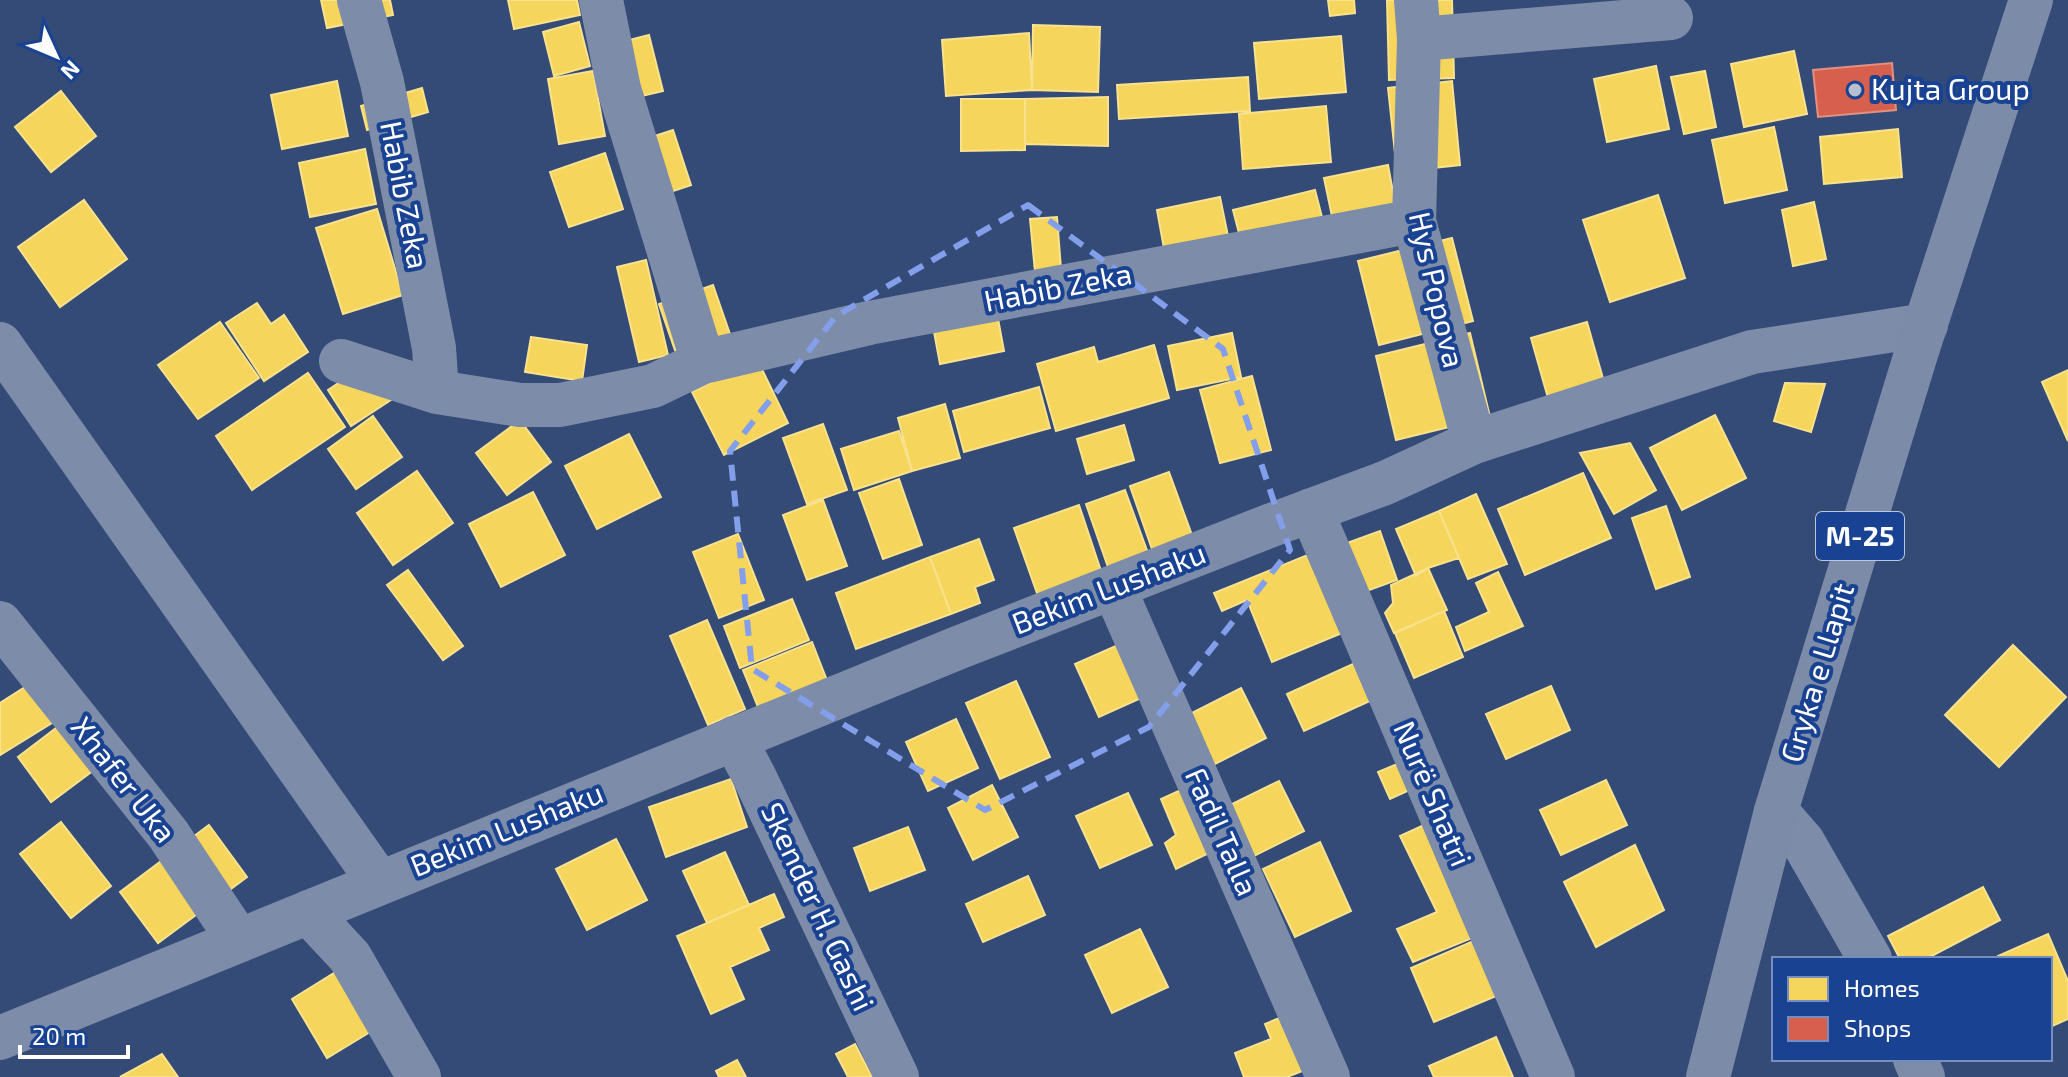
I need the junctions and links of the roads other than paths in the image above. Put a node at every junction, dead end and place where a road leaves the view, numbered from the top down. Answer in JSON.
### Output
{"nodes":[{"id":1,"x":359,"y":0,"type":"edge"},
{"id":2,"x":601,"y":0,"type":"edge"},
{"id":3,"x":2031,"y":0,"type":"edge"},
{"id":4,"x":1671,"y":18,"type":"dead end"},
{"id":5,"x":1417,"y":20,"type":"edge"},
{"id":6,"x":1414,"y":221,"type":"junction"},
{"id":7,"x":1926,"y":325,"type":"junction"},
{"id":8,"x":0,"y":344,"type":"edge"},
{"id":9,"x":341,"y":361,"type":"dead end"},
{"id":10,"x":703,"y":362,"type":"junction"},
{"id":11,"x":437,"y":392,"type":"junction"},
{"id":12,"x":1474,"y":442,"type":"junction"},
{"id":13,"x":1311,"y":510,"type":"junction"},
{"id":14,"x":1114,"y":588,"type":"junction"},
{"id":15,"x":0,"y":623,"type":"edge"},
{"id":16,"x":734,"y":738,"type":"junction"},
{"id":17,"x":1776,"y":811,"type":"junction"},
{"id":18,"x":379,"y":882,"type":"junction"},
{"id":19,"x":308,"y":912,"type":"junction"},
{"id":20,"x":239,"y":941,"type":"junction"},
{"id":21,"x":1869,"y":957,"type":"edge"},
{"id":22,"x":5,"y":1028,"type":"edge"},
{"id":23,"x":419,"y":1077,"type":"edge"},
{"id":24,"x":897,"y":1077,"type":"edge"},
{"id":25,"x":1328,"y":1077,"type":"edge"},
{"id":26,"x":1553,"y":1077,"type":"edge"},
{"id":27,"x":1708,"y":1077,"type":"edge"}],
"edges":[{"from":1,"to":11,"type":"street","name":"Habib Zeka"},
{"from":2,"to":10,"type":"street"},
{"from":3,"to":7,"type":"main road","name":"Gryka e Llapit","number":"M-25"},
{"from":4,"to":5,"type":"street","name":"Hys Popova"},
{"from":5,"to":6,"type":"street","name":"Hys Popova"},
{"from":6,"to":10,"type":"street","name":"Habib Zeka"},
{"from":6,"to":12,"type":"street","name":"Hys Popova"},
{"from":7,"to":12,"type":"street","name":"Bekim Lushaku"},
{"from":7,"to":17,"type":"main road","name":"Gryka e Llapit","number":"M-25"},
{"from":8,"to":18,"type":"street"},
{"from":9,"to":11,"type":"street","name":"Habib Zeka"},
{"from":10,"to":11,"type":"street","name":"Habib Zeka"},
{"from":12,"to":13,"type":"street","name":"Bekim Lushaku"},
{"from":13,"to":14,"type":"street","name":"Bekim Lushaku"},
{"from":13,"to":26,"type":"street","name":"Nurë Shatri"},
{"from":14,"to":16,"type":"street","name":"Bekim Lushaku"},
{"from":14,"to":25,"type":"street","name":"Fadil Talla"},
{"from":15,"to":20,"type":"street","name":"Xhafer Uka"},
{"from":16,"to":18,"type":"street","name":"Bekim Lushaku"},
{"from":16,"to":24,"type":"street","name":"Skender H. Gashi"},
{"from":17,"to":21,"type":"street"},
{"from":17,"to":27,"type":"main road","name":"Gryka e Llapit","number":"M-25"},
{"from":18,"to":19,"type":"street","name":"Bekim Lushaku"},
{"from":19,"to":20,"type":"street","name":"Bekim Lushaku"},
{"from":19,"to":23,"type":"street"},
{"from":20,"to":22,"type":"street","name":"Bekim Lushaku"}]}
